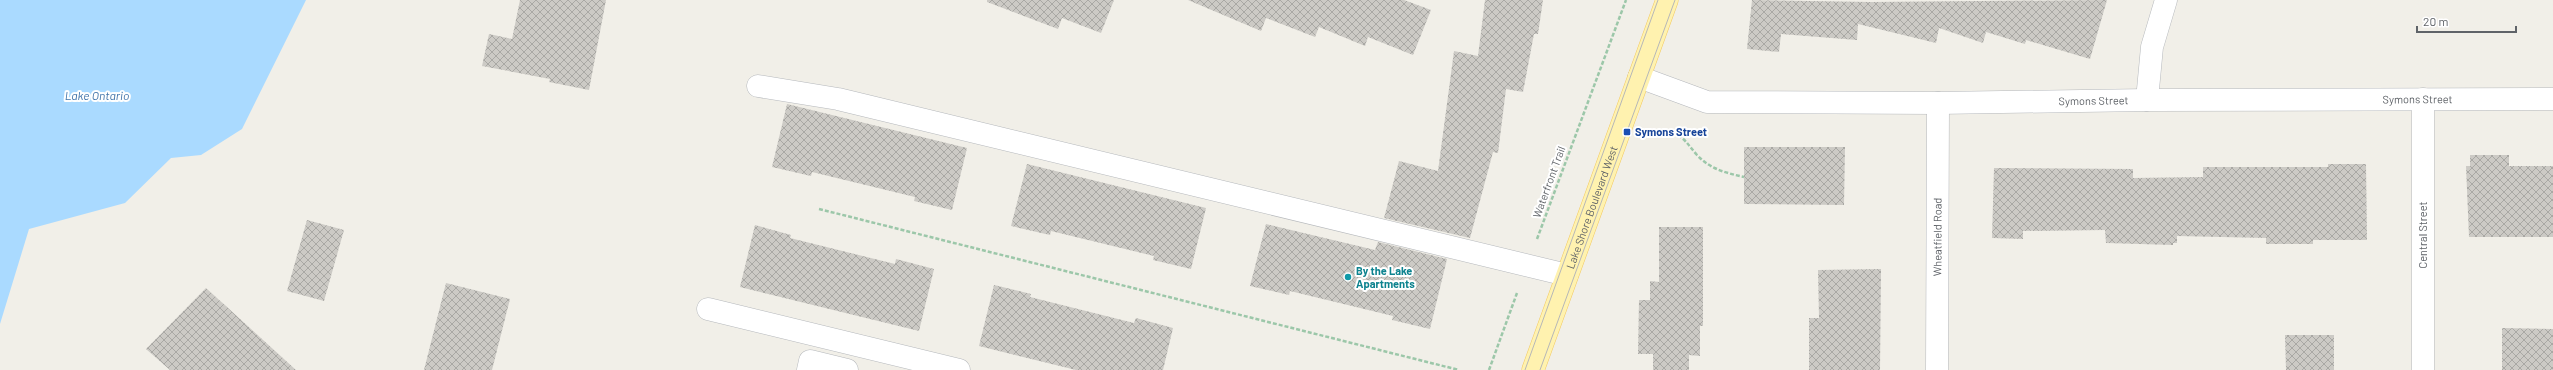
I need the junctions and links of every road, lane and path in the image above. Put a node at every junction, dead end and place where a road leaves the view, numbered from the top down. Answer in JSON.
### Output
{"nodes":[{"id":1,"x":1626,"y":0,"type":"edge"},
{"id":2,"x":1667,"y":0,"type":"edge"},
{"id":3,"x":2166,"y":0,"type":"edge"},
{"id":4,"x":1639,"y":77,"type":"junction"},
{"id":5,"x":758,"y":86,"type":"dead end"},
{"id":6,"x":2423,"y":99,"type":"junction"},
{"id":7,"x":2553,"y":99,"type":"edge"},
{"id":8,"x":2147,"y":100,"type":"junction"},
{"id":9,"x":1938,"y":103,"type":"junction"},
{"id":10,"x":1673,"y":132,"type":"dead end"},
{"id":11,"x":1744,"y":177,"type":"dead end"},
{"id":12,"x":819,"y":209,"type":"dead end"},
{"id":13,"x":1527,"y":266,"type":"junction"},
{"id":14,"x":1567,"y":276,"type":"junction"},
{"id":15,"x":708,"y":309,"type":"dead end"},
{"id":16,"x":808,"y":370,"type":"edge"},
{"id":17,"x":847,"y":370,"type":"edge"},
{"id":18,"x":958,"y":370,"type":"edge"},
{"id":19,"x":1459,"y":370,"type":"edge"},
{"id":20,"x":1489,"y":370,"type":"edge"},
{"id":21,"x":1533,"y":370,"type":"edge"},
{"id":22,"x":1937,"y":370,"type":"edge"},
{"id":23,"x":2423,"y":370,"type":"edge"}],
"edges":[{"from":1,"to":13,"type":"path","name":"Waterfront Trail"},
{"from":2,"to":4,"type":"main road","name":"Lake Shore Boulevard West"},
{"from":3,"to":8,"type":"street"},
{"from":4,"to":9,"type":"street","name":"Symons Street"},
{"from":4,"to":14,"type":"main road","name":"Lake Shore Boulevard West"},
{"from":5,"to":13,"type":"street"},
{"from":6,"to":7,"type":"street","name":"Symons Street"},
{"from":6,"to":8,"type":"street","name":"Symons Street"},
{"from":6,"to":23,"type":"street","name":"Central Street"},
{"from":8,"to":9,"type":"street","name":"Symons Street"},
{"from":9,"to":22,"type":"street","name":"Wheatfield Road"},
{"from":10,"to":11,"type":"path"},
{"from":12,"to":19,"type":"path"},
{"from":13,"to":14,"type":"street"},
{"from":13,"to":20,"type":"path","name":"Waterfront Trail"},
{"from":14,"to":21,"type":"main road","name":"Lake Shore Boulevard West"},
{"from":15,"to":18,"type":"street"},
{"from":16,"to":17,"type":"street"}]}
